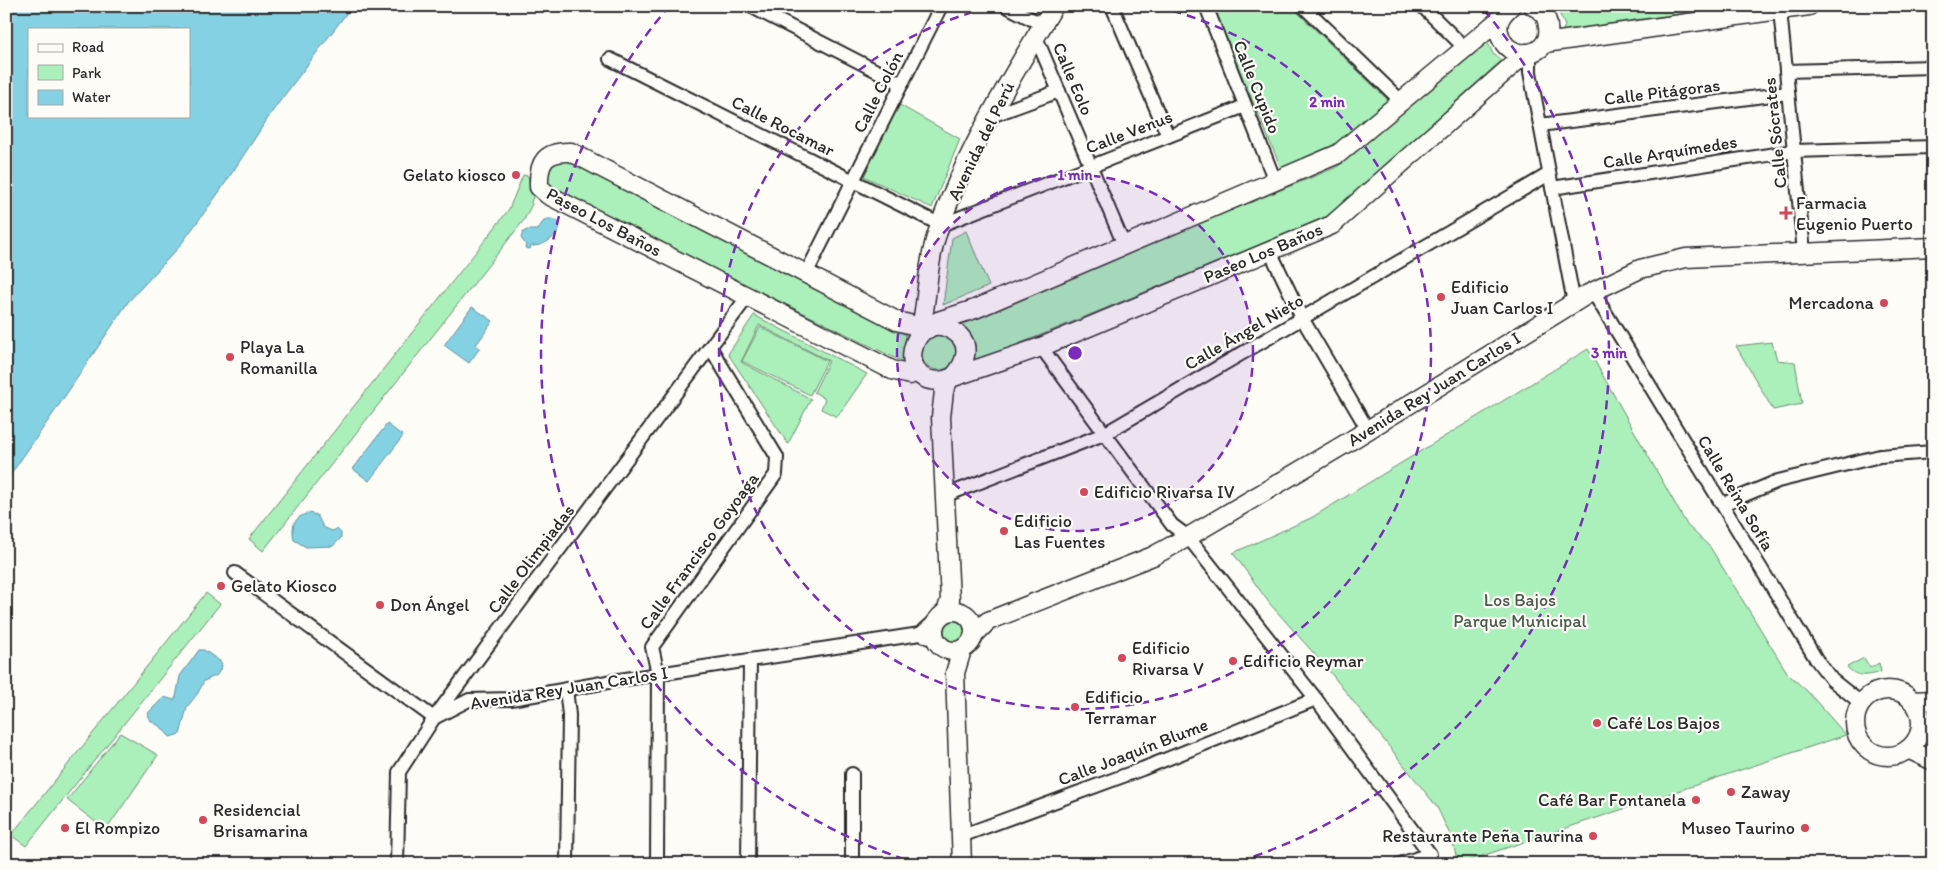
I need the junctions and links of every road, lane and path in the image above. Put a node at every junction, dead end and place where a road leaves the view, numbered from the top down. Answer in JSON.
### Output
{"nodes":[{"id":1,"x":750,"y":6,"type":"edge"},
{"id":2,"x":941,"y":6,"type":"edge"},
{"id":3,"x":1006,"y":6,"type":"edge"},
{"id":4,"x":1054,"y":6,"type":"edge"},
{"id":5,"x":1112,"y":6,"type":"edge"},
{"id":6,"x":1206,"y":6,"type":"edge"},
{"id":7,"x":1303,"y":6,"type":"edge"},
{"id":8,"x":1422,"y":6,"type":"edge"},
{"id":9,"x":1511,"y":6,"type":"edge"},
{"id":10,"x":1533,"y":6,"type":"edge"},
{"id":11,"x":1809,"y":6,"type":"edge"},
{"id":12,"x":1780,"y":10,"type":"junction"},
{"id":13,"x":1499,"y":20,"type":"junction"},
{"id":14,"x":1039,"y":31,"type":"junction"},
{"id":15,"x":1545,"y":43,"type":"junction"},
{"id":16,"x":1465,"y":48,"type":"junction"},
{"id":17,"x":1528,"y":53,"type":"junction"},
{"id":18,"x":610,"y":59,"type":"dead end"},
{"id":19,"x":1933,"y":67,"type":"edge"},
{"id":20,"x":1786,"y":71,"type":"junction"},
{"id":21,"x":902,"y":84,"type":"junction"},
{"id":22,"x":1059,"y":91,"type":"junction"},
{"id":23,"x":1788,"y":93,"type":"junction"},
{"id":24,"x":1401,"y":102,"type":"junction"},
{"id":25,"x":1245,"y":106,"type":"junction"},
{"id":26,"x":991,"y":116,"type":"junction"},
{"id":27,"x":1540,"y":125,"type":"junction"},
{"id":28,"x":1168,"y":136,"type":"junction"},
{"id":29,"x":1933,"y":147,"type":"edge"},
{"id":30,"x":1794,"y":151,"type":"junction"},
{"id":31,"x":1091,"y":166,"type":"junction"},
{"id":32,"x":1549,"y":174,"type":"junction"},
{"id":33,"x":853,"y":181,"type":"junction"},
{"id":34,"x":1275,"y":181,"type":"junction"},
{"id":35,"x":1552,"y":188,"type":"junction"},
{"id":36,"x":941,"y":224,"type":"junction"},
{"id":37,"x":1124,"y":245,"type":"junction"},
{"id":38,"x":1933,"y":247,"type":"edge"},
{"id":39,"x":1270,"y":250,"type":"junction"},
{"id":40,"x":1804,"y":252,"type":"junction"},
{"id":41,"x":806,"y":274,"type":"junction"},
{"id":42,"x":1592,"y":292,"type":"junction"},
{"id":43,"x":748,"y":296,"type":"junction"},
{"id":44,"x":1574,"y":303,"type":"junction"},
{"id":45,"x":1302,"y":318,"type":"junction"},
{"id":46,"x":929,"y":328,"type":"junction"},
{"id":47,"x":710,"y":347,"type":"junction"},
{"id":48,"x":1041,"y":347,"type":"junction"},
{"id":49,"x":920,"y":374,"type":"junction"},
{"id":50,"x":951,"y":377,"type":"junction"},
{"id":51,"x":941,"y":417,"type":"junction"},
{"id":52,"x":1368,"y":430,"type":"junction"},
{"id":53,"x":1104,"y":434,"type":"junction"},
{"id":54,"x":1933,"y":452,"type":"edge"},
{"id":55,"x":944,"y":496,"type":"junction"},
{"id":56,"x":1723,"y":504,"type":"junction"},
{"id":57,"x":1188,"y":537,"type":"junction"},
{"id":58,"x":236,"y":573,"type":"dead end"},
{"id":59,"x":961,"y":617,"type":"junction"},
{"id":60,"x":920,"y":634,"type":"junction"},
{"id":61,"x":948,"y":647,"type":"junction"},
{"id":62,"x":750,"y":660,"type":"junction"},
{"id":63,"x":658,"y":674,"type":"junction"},
{"id":64,"x":566,"y":689,"type":"junction"},
{"id":65,"x":1316,"y":699,"type":"junction"},
{"id":66,"x":1933,"y":700,"type":"edge"},
{"id":67,"x":1912,"y":701,"type":"junction"},
{"id":68,"x":1861,"y":703,"type":"junction"},
{"id":69,"x":434,"y":718,"type":"junction"},
{"id":70,"x":1927,"y":722,"type":"edge"},
{"id":71,"x":1908,"y":749,"type":"junction"},
{"id":72,"x":1933,"y":761,"type":"edge"},
{"id":73,"x":852,"y":774,"type":"dead end"},
{"id":74,"x":961,"y":836,"type":"junction"},
{"id":75,"x":397,"y":864,"type":"edge"},
{"id":76,"x":568,"y":864,"type":"edge"},
{"id":77,"x":658,"y":864,"type":"edge"},
{"id":78,"x":748,"y":864,"type":"edge"},
{"id":79,"x":852,"y":864,"type":"edge"},
{"id":80,"x":962,"y":864,"type":"edge"},
{"id":81,"x":1400,"y":864,"type":"edge"}],
"edges":[{"from":1,"to":21,"type":"street"},
{"from":2,"to":21,"type":"street","name":"Calle Colón"},
{"from":3,"to":14,"type":"street"},
{"from":4,"to":14,"type":"street","name":"Avenida del Perú"},
{"from":5,"to":28,"type":"street"},
{"from":6,"to":25,"type":"street","name":"Calle Cupido"},
{"from":7,"to":24,"type":"street"},
{"from":8,"to":16,"type":"street"},
{"from":9,"to":13,"type":"street"},
{"from":10,"to":15,"type":"street"},
{"from":11,"to":12,"type":"street"},
{"from":12,"to":15,"type":"street"},
{"from":12,"to":20,"type":"street","name":"Calle Sócrates"},
{"from":13,"to":16,"type":"street"},
{"from":13,"to":17,"type":"street"},
{"from":14,"to":22,"type":"street","name":"Calle Eolo"},
{"from":14,"to":26,"type":"street","name":"Avenida del Perú"},
{"from":15,"to":17,"type":"street","name":"Paseo Los Baños"},
{"from":16,"to":24,"type":"street"},
{"from":17,"to":27,"type":"street"},
{"from":17,"to":39,"type":"street","name":"Paseo Los Baños"},
{"from":18,"to":33,"type":"street","name":"Calle Rocamar"},
{"from":19,"to":20,"type":"street"},
{"from":20,"to":23,"type":"street","name":"Calle Sócrates"},
{"from":21,"to":33,"type":"street","name":"Calle Colón"},
{"from":22,"to":26,"type":"street"},
{"from":22,"to":31,"type":"street","name":"Calle Eolo"},
{"from":23,"to":27,"type":"street","name":"Calle Pitágoras"},
{"from":23,"to":30,"type":"street","name":"Calle Sócrates"},
{"from":24,"to":34,"type":"street"},
{"from":25,"to":28,"type":"street","name":"Calle Venus"},
{"from":25,"to":34,"type":"street","name":"Calle Cupido"},
{"from":26,"to":36,"type":"street","name":"Avenida del Perú"},
{"from":27,"to":32,"type":"street"},
{"from":28,"to":31,"type":"street","name":"Calle Venus"},
{"from":29,"to":30,"type":"street","name":"Calle Arquímedes"},
{"from":30,"to":35,"type":"street","name":"Calle Arquímedes"},
{"from":30,"to":40,"type":"street","name":"Calle Sócrates"},
{"from":31,"to":36,"type":"street","name":"Calle Venus"},
{"from":31,"to":37,"type":"street","name":"Calle Eolo"},
{"from":32,"to":35,"type":"street"},
{"from":32,"to":45,"type":"street","name":"Calle Ángel Nieto"},
{"from":33,"to":36,"type":"street","name":"Calle Rocamar"},
{"from":33,"to":41,"type":"street","name":"Calle Colón"},
{"from":34,"to":37,"type":"street"},
{"from":35,"to":44,"type":"street"},
{"from":36,"to":46,"type":"street","name":"Avenida del Perú"},
{"from":37,"to":46,"type":"street"},
{"from":38,"to":40,"type":"street","name":"Avenida Rey Juan Carlos I"},
{"from":39,"to":45,"type":"street"},
{"from":39,"to":48,"type":"street","name":"Paseo Los Baños"},
{"from":40,"to":42,"type":"street","name":"Avenida Rey Juan Carlos I"},
{"from":41,"to":43,"type":"street","name":"Paseo Los Baños"},
{"from":41,"to":46,"type":"street","name":"Paseo Los Baños"},
{"from":42,"to":44,"type":"street","name":"Avenida Rey Juan Carlos I"},
{"from":42,"to":56,"type":"street","name":"Calle Reina Sofía"},
{"from":43,"to":47,"type":"street","name":"Calle Olimpiadas"},
{"from":43,"to":49,"type":"street","name":"Paseo Los Baños"},
{"from":44,"to":52,"type":"street","name":"Avenida Rey Juan Carlos I"},
{"from":45,"to":52,"type":"street"},
{"from":45,"to":53,"type":"street","name":"Calle Ángel Nieto"},
{"from":46,"to":49,"type":"street"},
{"from":46,"to":50,"type":"street"},
{"from":47,"to":63,"type":"street","name":"Calle Francisco Goyoaga"},
{"from":47,"to":69,"type":"street","name":"Calle Olimpiadas"},
{"from":48,"to":50,"type":"street","name":"Paseo Los Baños"},
{"from":48,"to":53,"type":"street"},
{"from":49,"to":50,"type":"street"},
{"from":49,"to":51,"type":"street"},
{"from":50,"to":51,"type":"street"},
{"from":51,"to":55,"type":"street"},
{"from":52,"to":57,"type":"street","name":"Avenida Rey Juan Carlos I"},
{"from":53,"to":55,"type":"street","name":"Calle Ángel Nieto"},
{"from":53,"to":57,"type":"street"},
{"from":54,"to":56,"type":"street"},
{"from":55,"to":59,"type":"street"},
{"from":56,"to":68,"type":"street","name":"Calle Reina Sofía"},
{"from":57,"to":59,"type":"street","name":"Avenida Rey Juan Carlos I"},
{"from":57,"to":65,"type":"street"},
{"from":58,"to":69,"type":"street"},
{"from":59,"to":60,"type":"street","name":"Avenida Rey Juan Carlos I"},
{"from":59,"to":61,"type":"street"},
{"from":59,"to":61,"type":"street"},
{"from":60,"to":61,"type":"street"},
{"from":60,"to":62,"type":"street","name":"Avenida Rey Juan Carlos I"},
{"from":61,"to":74,"type":"street"},
{"from":62,"to":63,"type":"street","name":"Avenida Rey Juan Carlos I"},
{"from":62,"to":78,"type":"street"},
{"from":63,"to":64,"type":"street","name":"Avenida Rey Juan Carlos I"},
{"from":63,"to":77,"type":"street","name":"Calle Francisco Goyoaga"},
{"from":64,"to":69,"type":"street","name":"Avenida Rey Juan Carlos I"},
{"from":64,"to":76,"type":"street"},
{"from":65,"to":74,"type":"street","name":"Calle Joaquín Blume"},
{"from":65,"to":81,"type":"street"},
{"from":66,"to":67,"type":"street"},
{"from":67,"to":68,"type":"street"},
{"from":67,"to":70,"type":"street"},
{"from":68,"to":71,"type":"street"},
{"from":69,"to":75,"type":"street","name":"Calle Olimpiadas"},
{"from":70,"to":71,"type":"street"},
{"from":71,"to":72,"type":"street"},
{"from":73,"to":79,"type":"street"},
{"from":74,"to":80,"type":"street"}]}
